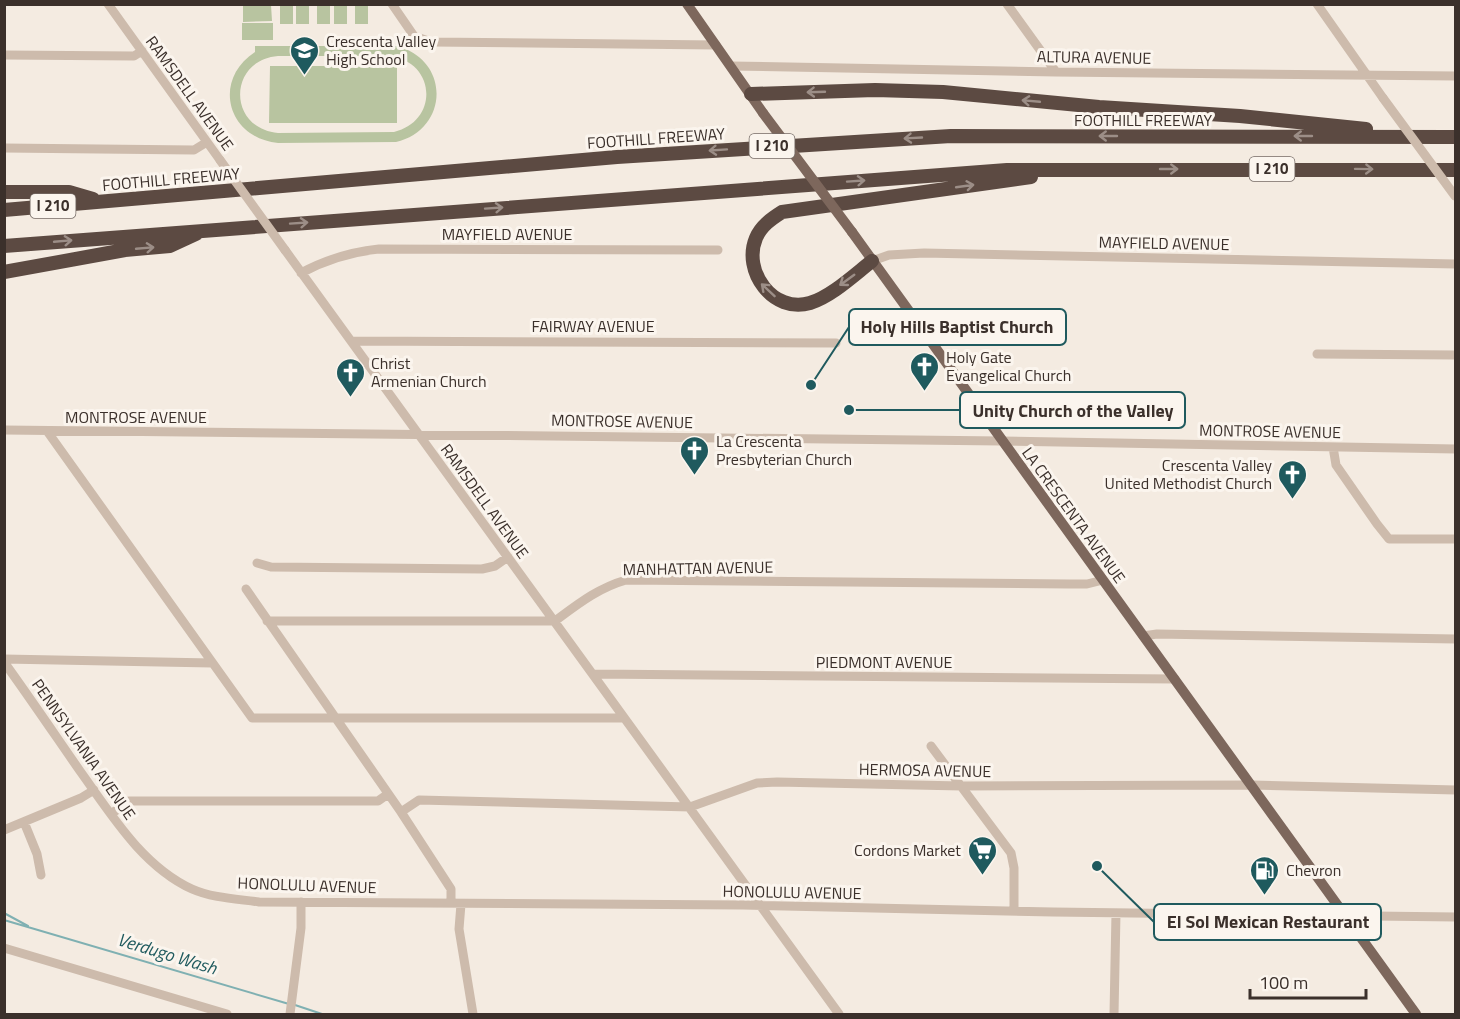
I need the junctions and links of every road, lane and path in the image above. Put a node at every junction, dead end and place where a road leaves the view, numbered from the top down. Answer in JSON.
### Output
{"nodes":[{"id":1,"x":108,"y":4,"type":"edge"},
{"id":2,"x":392,"y":4,"type":"edge"},
{"id":3,"x":687,"y":4,"type":"edge"},
{"id":4,"x":1007,"y":4,"type":"edge"},
{"id":5,"x":1317,"y":4,"type":"edge"},
{"id":6,"x":716,"y":45,"type":"junction"},
{"id":7,"x":142,"y":51,"type":"junction"},
{"id":8,"x":4,"y":55,"type":"edge"},
{"id":9,"x":731,"y":66,"type":"junction"},
{"id":10,"x":1056,"y":72,"type":"junction"},
{"id":11,"x":1368,"y":75,"type":"junction"},
{"id":12,"x":1455,"y":76,"type":"edge"},
{"id":13,"x":751,"y":94,"type":"junction"},
{"id":14,"x":1450,"y":137,"type":"edge"},
{"id":15,"x":207,"y":142,"type":"junction"},
{"id":16,"x":4,"y":148,"type":"edge"},
{"id":17,"x":1089,"y":169,"type":"junction"},
{"id":18,"x":1455,"y":170,"type":"edge"},
{"id":19,"x":4,"y":192,"type":"edge"},
{"id":20,"x":1455,"y":196,"type":"edge"},
{"id":21,"x":101,"y":202,"type":"junction"},
{"id":22,"x":4,"y":210,"type":"edge"},
{"id":23,"x":204,"y":230,"type":"junction"},
{"id":24,"x":4,"y":246,"type":"edge"},
{"id":25,"x":718,"y":250,"type":"dead end"},
{"id":26,"x":872,"y":261,"type":"junction"},
{"id":27,"x":1455,"y":264,"type":"edge"},
{"id":28,"x":4,"y":272,"type":"edge"},
{"id":29,"x":301,"y":273,"type":"junction"},
{"id":30,"x":351,"y":341,"type":"junction"},
{"id":31,"x":836,"y":343,"type":"dead end"},
{"id":32,"x":1317,"y":354,"type":"dead end"},
{"id":33,"x":1455,"y":354,"type":"edge"},
{"id":34,"x":4,"y":430,"type":"edge"},
{"id":35,"x":47,"y":431,"type":"junction"},
{"id":36,"x":417,"y":433,"type":"junction"},
{"id":37,"x":1001,"y":441,"type":"junction"},
{"id":38,"x":1333,"y":447,"type":"junction"},
{"id":39,"x":1455,"y":449,"type":"edge"},
{"id":40,"x":1455,"y":539,"type":"edge"},
{"id":41,"x":508,"y":557,"type":"junction"},
{"id":42,"x":257,"y":563,"type":"dead end"},
{"id":43,"x":1103,"y":580,"type":"junction"},
{"id":44,"x":246,"y":589,"type":"dead end"},
{"id":45,"x":267,"y":621,"type":"junction"},
{"id":46,"x":555,"y":621,"type":"junction"},
{"id":47,"x":1143,"y":636,"type":"junction"},
{"id":48,"x":1455,"y":639,"type":"edge"},
{"id":49,"x":4,"y":660,"type":"edge"},
{"id":50,"x":212,"y":663,"type":"junction"},
{"id":51,"x":593,"y":674,"type":"junction"},
{"id":52,"x":1175,"y":679,"type":"junction"},
{"id":53,"x":335,"y":718,"type":"junction"},
{"id":54,"x":624,"y":718,"type":"junction"},
{"id":55,"x":931,"y":746,"type":"dead end"},
{"id":56,"x":1251,"y":784,"type":"junction"},
{"id":57,"x":961,"y":786,"type":"junction"},
{"id":58,"x":94,"y":790,"type":"junction"},
{"id":59,"x":1455,"y":790,"type":"edge"},
{"id":60,"x":388,"y":794,"type":"junction"},
{"id":61,"x":690,"y":807,"type":"junction"},
{"id":62,"x":402,"y":812,"type":"junction"},
{"id":63,"x":111,"y":814,"type":"junction"},
{"id":64,"x":24,"y":822,"type":"junction"},
{"id":65,"x":4,"y":830,"type":"edge"},
{"id":66,"x":141,"y":853,"type":"joint"},
{"id":67,"x":41,"y":875,"type":"dead end"},
{"id":68,"x":301,"y":902,"type":"junction"},
{"id":69,"x":456,"y":903,"type":"junction"},
{"id":70,"x":760,"y":906,"type":"junction"},
{"id":71,"x":1014,"y":911,"type":"junction"},
{"id":72,"x":1116,"y":913,"type":"junction"},
{"id":73,"x":1344,"y":915,"type":"junction"},
{"id":74,"x":1455,"y":916,"type":"edge"},
{"id":75,"x":4,"y":948,"type":"edge"},
{"id":76,"x":290,"y":1013,"type":"edge"},
{"id":77,"x":227,"y":1014,"type":"edge"},
{"id":78,"x":473,"y":1014,"type":"edge"},
{"id":79,"x":839,"y":1014,"type":"edge"},
{"id":80,"x":1114,"y":1014,"type":"edge"},
{"id":81,"x":1416,"y":1014,"type":"edge"}],
"edges":[{"from":1,"to":7,"type":"street","name":"RAMSDELL AVENUE"},
{"from":2,"to":6,"type":"street"},
{"from":3,"to":6,"type":"main road","name":"LA CRESCENTA AVENUE"},
{"from":4,"to":10,"type":"street"},
{"from":5,"to":11,"type":"street"},
{"from":6,"to":9,"type":"main road","name":"LA CRESCENTA AVENUE"},
{"from":7,"to":8,"type":"street"},
{"from":7,"to":15,"type":"street","name":"RAMSDELL AVENUE"},
{"from":9,"to":10,"type":"street","name":"ALTURA AVENUE"},
{"from":9,"to":13,"type":"main road","name":"LA CRESCENTA AVENUE"},
{"from":10,"to":11,"type":"street","name":"ALTURA AVENUE"},
{"from":11,"to":12,"type":"street","name":"ALTURA AVENUE"},
{"from":11,"to":20,"type":"street","bridge":true},
{"from":14,"to":13,"type":"highway","one_way":true},
{"from":13,"to":26,"type":"main road","name":"LA CRESCENTA AVENUE","bridge":true},
{"from":14,"to":21,"type":"highway","name":"FOOTHILL FREEWAY","number":"I 210","one_way":true},
{"from":15,"to":16,"type":"street"},
{"from":15,"to":29,"type":"street","name":"RAMSDELL AVENUE","bridge":true},
{"from":17,"to":18,"type":"highway","number":"I 210","one_way":true},
{"from":23,"to":17,"type":"highway","number":"I 210","one_way":true},
{"from":26,"to":17,"type":"highway","one_way":true},
{"from":19,"to":21,"type":"highway"},
{"from":21,"to":22,"type":"highway","name":"FOOTHILL FREEWAY","number":"I 210"},
{"from":24,"to":23,"type":"highway","number":"I 210","one_way":true},
{"from":28,"to":23,"type":"highway","one_way":true},
{"from":25,"to":29,"type":"street","name":"MAYFIELD AVENUE"},
{"from":26,"to":27,"type":"street","name":"MAYFIELD AVENUE"},
{"from":26,"to":37,"type":"main road","name":"LA CRESCENTA AVENUE"},
{"from":29,"to":30,"type":"street","name":"RAMSDELL AVENUE"},
{"from":30,"to":31,"type":"street","name":"FAIRWAY AVENUE"},
{"from":30,"to":36,"type":"street","name":"RAMSDELL AVENUE"},
{"from":32,"to":33,"type":"street"},
{"from":34,"to":35,"type":"street","name":"MONTROSE AVENUE"},
{"from":35,"to":36,"type":"street","name":"MONTROSE AVENUE"},
{"from":35,"to":50,"type":"street"},
{"from":36,"to":37,"type":"street","name":"MONTROSE AVENUE"},
{"from":36,"to":41,"type":"street","name":"RAMSDELL AVENUE"},
{"from":37,"to":38,"type":"street","name":"MONTROSE AVENUE"},
{"from":37,"to":43,"type":"main road","name":"LA CRESCENTA AVENUE"},
{"from":38,"to":39,"type":"street","name":"MONTROSE AVENUE"},
{"from":38,"to":40,"type":"street"},
{"from":41,"to":42,"type":"street"},
{"from":41,"to":46,"type":"street","name":"RAMSDELL AVENUE"},
{"from":43,"to":46,"type":"street","name":"MANHATTAN AVENUE"},
{"from":43,"to":47,"type":"main road","name":"LA CRESCENTA AVENUE"},
{"from":44,"to":45,"type":"street"},
{"from":45,"to":46,"type":"street"},
{"from":45,"to":53,"type":"street"},
{"from":46,"to":51,"type":"street","name":"RAMSDELL AVENUE"},
{"from":47,"to":48,"type":"street"},
{"from":47,"to":52,"type":"main road","name":"LA CRESCENTA AVENUE"},
{"from":49,"to":50,"type":"street"},
{"from":49,"to":58,"type":"street","name":"PENNSYLVANIA AVENUE"},
{"from":50,"to":53,"type":"street"},
{"from":51,"to":52,"type":"street","name":"PIEDMONT AVENUE"},
{"from":51,"to":54,"type":"street","name":"RAMSDELL AVENUE"},
{"from":52,"to":56,"type":"main road","name":"LA CRESCENTA AVENUE"},
{"from":53,"to":54,"type":"street"},
{"from":53,"to":60,"type":"street"},
{"from":54,"to":61,"type":"street","name":"RAMSDELL AVENUE"},
{"from":55,"to":57,"type":"street"},
{"from":56,"to":57,"type":"street","name":"HERMOSA AVENUE"},
{"from":56,"to":59,"type":"street","name":"HERMOSA AVENUE"},
{"from":56,"to":73,"type":"main road","name":"LA CRESCENTA AVENUE"},
{"from":57,"to":61,"type":"street","name":"HERMOSA AVENUE"},
{"from":57,"to":71,"type":"street"},
{"from":58,"to":63,"type":"street","name":"PENNSYLVANIA AVENUE"},
{"from":58,"to":64,"type":"street"},
{"from":60,"to":62,"type":"street"},
{"from":60,"to":63,"type":"street"},
{"from":61,"to":62,"type":"street","name":"HERMOSA AVENUE"},
{"from":61,"to":70,"type":"street","name":"RAMSDELL AVENUE"},
{"from":62,"to":69,"type":"street"},
{"from":63,"to":66,"type":"street","name":"PENNSYLVANIA AVENUE"},
{"from":64,"to":65,"type":"street"},
{"from":64,"to":67,"type":"street"},
{"from":66,"to":68,"type":"street","name":"HONOLULU AVENUE"},
{"from":68,"to":69,"type":"street","name":"HONOLULU AVENUE"},
{"from":68,"to":76,"type":"street"},
{"from":69,"to":70,"type":"street","name":"HONOLULU AVENUE"},
{"from":69,"to":78,"type":"street"},
{"from":70,"to":71,"type":"street","name":"HONOLULU AVENUE"},
{"from":70,"to":79,"type":"street","name":"RAMSDELL AVENUE"},
{"from":71,"to":72,"type":"street","name":"HONOLULU AVENUE"},
{"from":72,"to":73,"type":"street","name":"HONOLULU AVENUE"},
{"from":72,"to":80,"type":"street"},
{"from":73,"to":74,"type":"street","name":"HONOLULU AVENUE"},
{"from":73,"to":81,"type":"main road","name":"LA CRESCENTA AVENUE"},
{"from":75,"to":77,"type":"street"}]}
